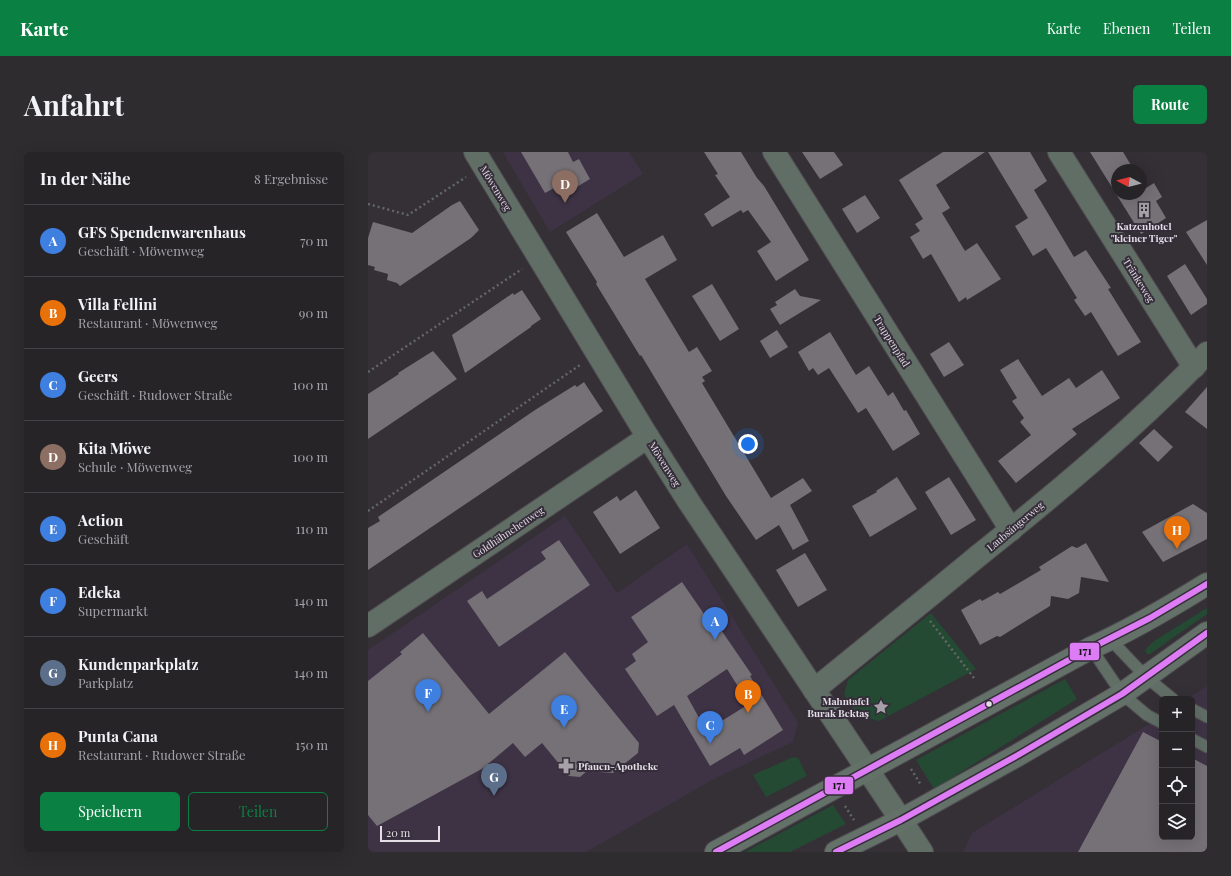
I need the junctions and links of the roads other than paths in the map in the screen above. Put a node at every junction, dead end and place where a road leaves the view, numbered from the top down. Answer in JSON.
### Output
{"nodes":[{"id":1,"x":774,"y":152,"type":"edge"},
{"id":2,"x":1059,"y":152,"type":"edge"},
{"id":3,"x":479,"y":159,"type":"edge"},
{"id":4,"x":1200,"y":360,"type":"edge"},
{"id":5,"x":648,"y":437,"type":"junction"},
{"id":6,"x":1011,"y":530,"type":"junction"},
{"id":7,"x":1207,"y":584,"type":"edge"},
{"id":8,"x":368,"y":626,"type":"edge"},
{"id":9,"x":1207,"y":633,"type":"edge"},
{"id":10,"x":1100,"y":644,"type":"junction"},
{"id":11,"x":1146,"y":677,"type":"junction"},
{"id":12,"x":814,"y":690,"type":"junction"},
{"id":13,"x":1122,"y":694,"type":"junction"},
{"id":14,"x":1169,"y":696,"type":"edge"},
{"id":15,"x":1195,"y":711,"type":"edge"},
{"id":16,"x":1207,"y":717,"type":"edge"},
{"id":17,"x":1159,"y":722,"type":"edge"},
{"id":18,"x":1195,"y":742,"type":"edge"},
{"id":19,"x":1207,"y":748,"type":"edge"},
{"id":20,"x":867,"y":769,"type":"junction"},
{"id":21,"x":902,"y":820,"type":"junction"},
{"id":22,"x":716,"y":852,"type":"edge"},
{"id":23,"x":836,"y":852,"type":"edge"},
{"id":24,"x":922,"y":852,"type":"edge"}],
"edges":[{"from":1,"to":6,"type":"street","name":"Trappenpfad"},
{"from":2,"to":4,"type":"street","name":"Tränkeweg"},
{"from":3,"to":5,"type":"street","name":"Möwenweg"},
{"from":4,"to":6,"type":"street","name":"Laubsängerweg"},
{"from":5,"to":8,"type":"street","name":"Goldhähnchenweg"},
{"from":5,"to":12,"type":"street","name":"Möwenweg"},
{"from":6,"to":12,"type":"street","name":"Laubsängerweg"},
{"from":7,"to":10,"type":"main road"},
{"from":9,"to":11,"type":"main road"},
{"from":10,"to":11,"type":"lane"},
{"from":10,"to":13,"type":"lane"},
{"from":10,"to":20,"type":"main road"},
{"from":11,"to":13,"type":"main road"},
{"from":11,"to":14,"type":"lane"},
{"from":12,"to":20,"type":"street","name":"Möwenweg"},
{"from":13,"to":17,"type":"lane"},
{"from":13,"to":21,"type":"main road"},
{"from":15,"to":16,"type":"lane"},
{"from":18,"to":19,"type":"lane"},
{"from":20,"to":21,"type":"street","name":"Möwenweg"},
{"from":20,"to":22,"type":"main road"},
{"from":21,"to":23,"type":"main road"},
{"from":21,"to":24,"type":"street","name":"Möwenweg"}]}
